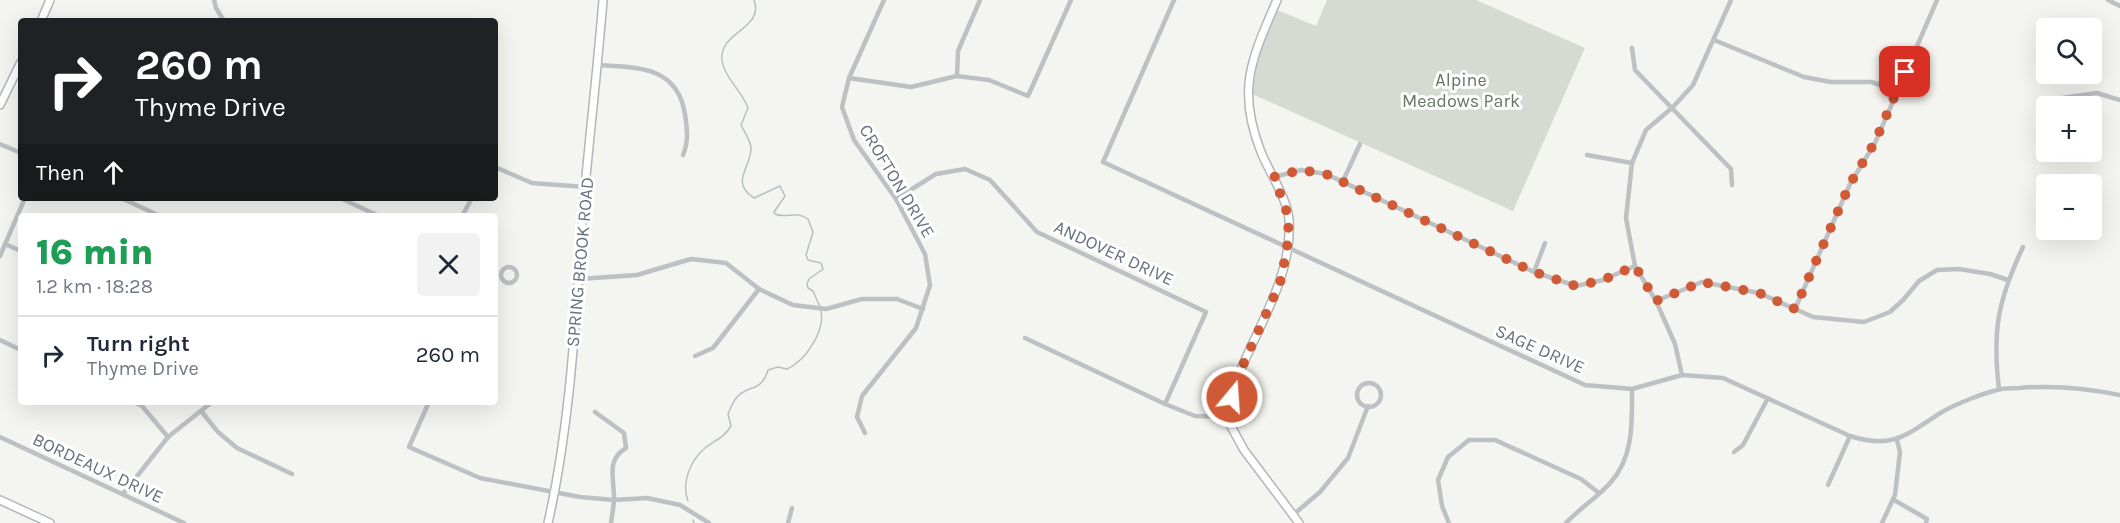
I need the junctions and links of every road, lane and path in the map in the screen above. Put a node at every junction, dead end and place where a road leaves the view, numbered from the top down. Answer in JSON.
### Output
{"nodes":[{"id":1,"x":50,"y":0,"type":"edge"},
{"id":2,"x":214,"y":0,"type":"edge"},
{"id":3,"x":603,"y":0,"type":"edge"},
{"id":4,"x":884,"y":0,"type":"edge"},
{"id":5,"x":980,"y":0,"type":"edge"},
{"id":6,"x":1071,"y":0,"type":"edge"},
{"id":7,"x":1174,"y":0,"type":"edge"},
{"id":8,"x":1277,"y":0,"type":"edge"},
{"id":9,"x":1731,"y":0,"type":"edge"},
{"id":10,"x":1938,"y":0,"type":"edge"},
{"id":11,"x":2108,"y":0,"type":"edge"},
{"id":12,"x":2120,"y":6,"type":"edge"},
{"id":13,"x":42,"y":18,"type":"edge"},
{"id":14,"x":222,"y":18,"type":"edge"},
{"id":15,"x":1714,"y":40,"type":"junction"},
{"id":16,"x":1632,"y":48,"type":"dead end"},
{"id":17,"x":598,"y":65,"type":"junction"},
{"id":18,"x":18,"y":68,"type":"edge"},
{"id":19,"x":957,"y":76,"type":"junction"},
{"id":20,"x":849,"y":78,"type":"junction"},
{"id":21,"x":1897,"y":90,"type":"junction"},
{"id":22,"x":2076,"y":96,"type":"edge"},
{"id":23,"x":2120,"y":100,"type":"edge"},
{"id":24,"x":0,"y":105,"type":"edge"},
{"id":25,"x":1673,"y":107,"type":"junction"},
{"id":26,"x":0,"y":144,"type":"edge"},
{"id":27,"x":1360,"y":144,"type":"dead end"},
{"id":28,"x":18,"y":152,"type":"edge"},
{"id":29,"x":683,"y":155,"type":"dead end"},
{"id":30,"x":1587,"y":155,"type":"dead end"},
{"id":31,"x":1632,"y":163,"type":"junction"},
{"id":32,"x":498,"y":168,"type":"edge"},
{"id":33,"x":1274,"y":177,"type":"junction"},
{"id":34,"x":1343,"y":181,"type":"junction"},
{"id":35,"x":1732,"y":185,"type":"dead end"},
{"id":36,"x":585,"y":187,"type":"junction"},
{"id":37,"x":896,"y":199,"type":"junction"},
{"id":38,"x":128,"y":201,"type":"edge"},
{"id":39,"x":346,"y":201,"type":"edge"},
{"id":40,"x":154,"y":213,"type":"edge"},
{"id":41,"x":372,"y":213,"type":"edge"},
{"id":42,"x":18,"y":216,"type":"edge"},
{"id":43,"x":1545,"y":243,"type":"dead end"},
{"id":44,"x":5,"y":244,"type":"junction"},
{"id":45,"x":2023,"y":247,"type":"dead end"},
{"id":46,"x":18,"y":249,"type":"edge"},
{"id":47,"x":1287,"y":249,"type":"junction"},
{"id":48,"x":0,"y":256,"type":"edge"},
{"id":49,"x":1635,"y":266,"type":"junction"},
{"id":50,"x":1534,"y":272,"type":"junction"},
{"id":51,"x":498,"y":273,"type":"edge"},
{"id":52,"x":501,"y":274,"type":"dead end"},
{"id":53,"x":579,"y":279,"type":"junction"},
{"id":54,"x":2008,"y":280,"type":"junction"},
{"id":55,"x":759,"y":289,"type":"junction"},
{"id":56,"x":1656,"y":301,"type":"junction"},
{"id":57,"x":923,"y":309,"type":"junction"},
{"id":58,"x":1795,"y":309,"type":"junction"},
{"id":59,"x":1025,"y":338,"type":"dead end"},
{"id":60,"x":0,"y":340,"type":"edge"},
{"id":61,"x":18,"y":349,"type":"edge"},
{"id":62,"x":695,"y":356,"type":"dead end"},
{"id":63,"x":1682,"y":375,"type":"junction"},
{"id":64,"x":1632,"y":389,"type":"junction"},
{"id":65,"x":1998,"y":390,"type":"junction"},
{"id":66,"x":2120,"y":395,"type":"edge"},
{"id":67,"x":1768,"y":398,"type":"junction"},
{"id":68,"x":1165,"y":404,"type":"junction"},
{"id":69,"x":140,"y":405,"type":"edge"},
{"id":70,"x":208,"y":405,"type":"edge"},
{"id":71,"x":428,"y":405,"type":"edge"},
{"id":72,"x":1368,"y":406,"type":"junction"},
{"id":73,"x":201,"y":411,"type":"junction"},
{"id":74,"x":595,"y":412,"type":"dead end"},
{"id":75,"x":1226,"y":417,"type":"junction"},
{"id":76,"x":865,"y":433,"type":"dead end"},
{"id":77,"x":1850,"y":436,"type":"junction"},
{"id":78,"x":0,"y":437,"type":"edge"},
{"id":79,"x":168,"y":437,"type":"junction"},
{"id":80,"x":1897,"y":440,"type":"junction"},
{"id":81,"x":1734,"y":452,"type":"dead end"},
{"id":82,"x":292,"y":474,"type":"dead end"},
{"id":83,"x":1828,"y":485,"type":"dead end"},
{"id":84,"x":554,"y":493,"type":"junction"},
{"id":85,"x":1599,"y":493,"type":"junction"},
{"id":86,"x":123,"y":494,"type":"junction"},
{"id":87,"x":0,"y":500,"type":"edge"},
{"id":88,"x":614,"y":500,"type":"junction"},
{"id":89,"x":1894,"y":500,"type":"junction"},
{"id":90,"x":792,"y":508,"type":"dead end"},
{"id":91,"x":1292,"y":516,"type":"junction"},
{"id":92,"x":50,"y":523,"type":"edge"},
{"id":93,"x":184,"y":523,"type":"edge"},
{"id":94,"x":548,"y":523,"type":"edge"},
{"id":95,"x":611,"y":523,"type":"edge"},
{"id":96,"x":709,"y":523,"type":"edge"},
{"id":97,"x":788,"y":523,"type":"edge"},
{"id":98,"x":1299,"y":523,"type":"edge"},
{"id":99,"x":1449,"y":523,"type":"edge"},
{"id":100,"x":1566,"y":523,"type":"edge"},
{"id":101,"x":1882,"y":523,"type":"edge"},
{"id":102,"x":1926,"y":523,"type":"edge"}],
"edges":[{"from":1,"to":13,"type":"street"},
{"from":2,"to":14,"type":"street"},
{"from":3,"to":17,"type":"street","name":"SPRING BROOK ROAD"},
{"from":4,"to":20,"type":"street","name":"CROFTON DRIVE"},
{"from":5,"to":19,"type":"street"},
{"from":6,"to":19,"type":"street"},
{"from":7,"to":47,"type":"street","name":"SAGE DRIVE"},
{"from":8,"to":33,"type":"street"},
{"from":9,"to":15,"type":"street"},
{"from":10,"to":21,"type":"street"},
{"from":11,"to":12,"type":"street"},
{"from":15,"to":21,"type":"street"},
{"from":15,"to":25,"type":"street"},
{"from":16,"to":25,"type":"street"},
{"from":17,"to":29,"type":"street"},
{"from":17,"to":36,"type":"street","name":"SPRING BROOK ROAD"},
{"from":18,"to":24,"type":"street"},
{"from":19,"to":20,"type":"street"},
{"from":20,"to":37,"type":"street","name":"CROFTON DRIVE"},
{"from":21,"to":58,"type":"street"},
{"from":22,"to":23,"type":"street"},
{"from":25,"to":31,"type":"street"},
{"from":25,"to":35,"type":"street"},
{"from":26,"to":28,"type":"street"},
{"from":27,"to":34,"type":"street"},
{"from":30,"to":31,"type":"street"},
{"from":31,"to":49,"type":"street"},
{"from":32,"to":36,"type":"street"},
{"from":33,"to":34,"type":"street"},
{"from":33,"to":47,"type":"street"},
{"from":34,"to":50,"type":"street"},
{"from":36,"to":53,"type":"street","name":"SPRING BROOK ROAD"},
{"from":37,"to":57,"type":"street","name":"CROFTON DRIVE"},
{"from":37,"to":68,"type":"street","name":"ANDOVER DRIVE"},
{"from":38,"to":40,"type":"street"},
{"from":39,"to":41,"type":"street"},
{"from":42,"to":44,"type":"street"},
{"from":43,"to":50,"type":"street"},
{"from":44,"to":46,"type":"street"},
{"from":44,"to":48,"type":"street"},
{"from":45,"to":54,"type":"street"},
{"from":47,"to":64,"type":"street","name":"SAGE DRIVE"},
{"from":47,"to":75,"type":"street"},
{"from":49,"to":50,"type":"street"},
{"from":49,"to":56,"type":"street"},
{"from":51,"to":52,"type":"street"},
{"from":53,"to":55,"type":"street"},
{"from":53,"to":84,"type":"street","name":"SPRING BROOK ROAD"},
{"from":54,"to":58,"type":"street"},
{"from":54,"to":65,"type":"street"},
{"from":55,"to":57,"type":"street"},
{"from":55,"to":62,"type":"street"},
{"from":56,"to":58,"type":"street"},
{"from":56,"to":63,"type":"street"},
{"from":57,"to":76,"type":"street","name":"CROFTON DRIVE"},
{"from":59,"to":68,"type":"street"},
{"from":60,"to":61,"type":"street"},
{"from":63,"to":64,"type":"street","name":"SAGE DRIVE"},
{"from":63,"to":67,"type":"street","name":"SAGE DRIVE"},
{"from":64,"to":85,"type":"street"},
{"from":65,"to":66,"type":"street","name":"SAGE DRIVE"},
{"from":65,"to":80,"type":"street","name":"SAGE DRIVE"},
{"from":67,"to":77,"type":"street","name":"SAGE DRIVE"},
{"from":67,"to":81,"type":"street"},
{"from":68,"to":75,"type":"street"},
{"from":69,"to":79,"type":"street"},
{"from":70,"to":73,"type":"street"},
{"from":71,"to":84,"type":"street"},
{"from":72,"to":72,"type":"street"},
{"from":72,"to":91,"type":"street"},
{"from":73,"to":79,"type":"street"},
{"from":73,"to":82,"type":"street"},
{"from":74,"to":88,"type":"street"},
{"from":75,"to":91,"type":"street"},
{"from":77,"to":80,"type":"street","name":"SAGE DRIVE"},
{"from":77,"to":83,"type":"street"},
{"from":78,"to":86,"type":"street","name":"BORDEAUX DRIVE"},
{"from":79,"to":86,"type":"street"},
{"from":80,"to":89,"type":"street"},
{"from":84,"to":88,"type":"street"},
{"from":84,"to":94,"type":"street","name":"SPRING BROOK ROAD"},
{"from":85,"to":99,"type":"street"},
{"from":85,"to":100,"type":"street"},
{"from":86,"to":93,"type":"street","name":"BORDEAUX DRIVE"},
{"from":87,"to":92,"type":"street"},
{"from":88,"to":95,"type":"street"},
{"from":88,"to":96,"type":"street"},
{"from":89,"to":101,"type":"street"},
{"from":89,"to":102,"type":"street"},
{"from":90,"to":97,"type":"street"},
{"from":91,"to":98,"type":"street"}]}
